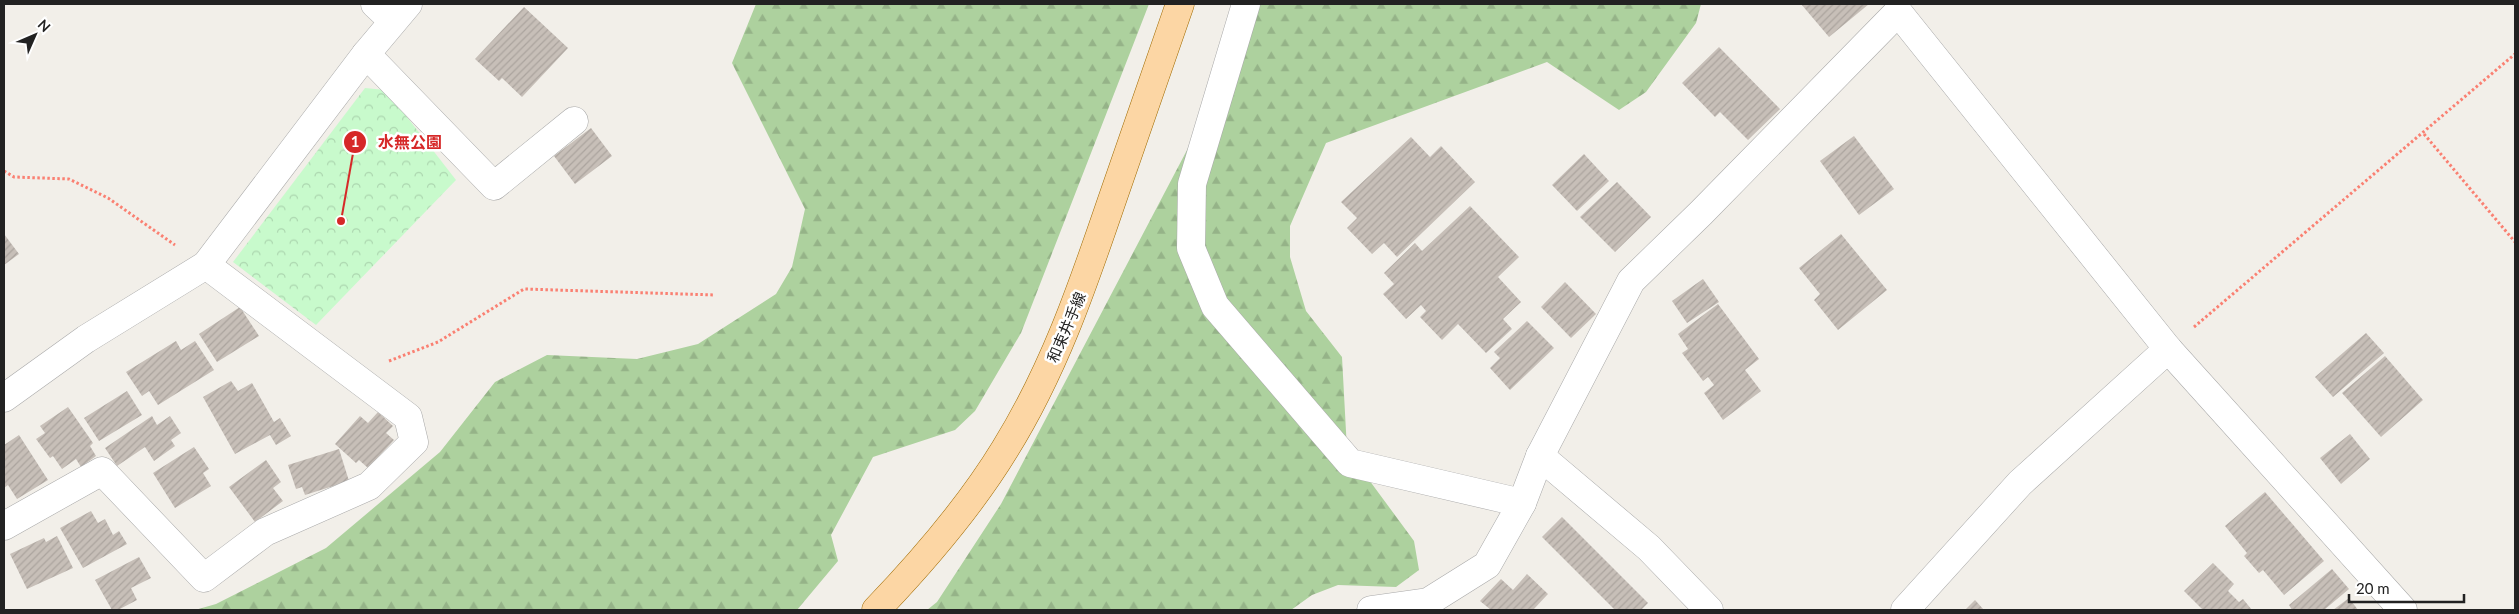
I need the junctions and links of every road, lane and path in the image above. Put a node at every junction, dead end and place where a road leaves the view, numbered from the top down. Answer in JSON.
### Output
{"nodes":[{"id":1,"x":1180,"y":4,"type":"edge"},
{"id":2,"x":1246,"y":4,"type":"edge"},
{"id":3,"x":392,"y":9,"type":"edge"},
{"id":4,"x":366,"y":54,"type":"junction"},
{"id":5,"x":2515,"y":54,"type":"edge"},
{"id":6,"x":574,"y":121,"type":"dead end"},
{"id":7,"x":2424,"y":134,"type":"junction"},
{"id":8,"x":4,"y":171,"type":"edge"},
{"id":9,"x":2515,"y":242,"type":"edge"},
{"id":10,"x":206,"y":266,"type":"junction"},
{"id":11,"x":715,"y":295,"type":"dead end"},
{"id":12,"x":2168,"y":349,"type":"junction"},
{"id":13,"x":351,"y":375,"type":"junction"},
{"id":14,"x":4,"y":398,"type":"edge"},
{"id":15,"x":1540,"y":456,"type":"junction"},
{"id":16,"x":1522,"y":503,"type":"junction"},
{"id":17,"x":4,"y":526,"type":"edge"},
{"id":18,"x":876,"y":610,"type":"edge"},
{"id":19,"x":1370,"y":610,"type":"edge"},
{"id":20,"x":1709,"y":610,"type":"edge"},
{"id":21,"x":1905,"y":610,"type":"edge"},
{"id":22,"x":2403,"y":610,"type":"edge"}],
"edges":[{"from":1,"to":18,"type":"main road","name":"和束井手線"},
{"from":2,"to":16,"type":"street"},
{"from":3,"to":4,"type":"street"},
{"from":4,"to":6,"type":"street"},
{"from":4,"to":10,"type":"street"},
{"from":5,"to":7,"type":"path"},
{"from":7,"to":9,"type":"path"},
{"from":7,"to":12,"type":"path"},
{"from":8,"to":10,"type":"path"},
{"from":10,"to":13,"type":"street"},
{"from":10,"to":14,"type":"street"},
{"from":11,"to":13,"type":"path"},
{"from":12,"to":15,"type":"street"},
{"from":12,"to":21,"type":"street"},
{"from":12,"to":22,"type":"street"},
{"from":13,"to":17,"type":"street"},
{"from":15,"to":16,"type":"street"},
{"from":15,"to":20,"type":"street"},
{"from":16,"to":19,"type":"street"}]}
